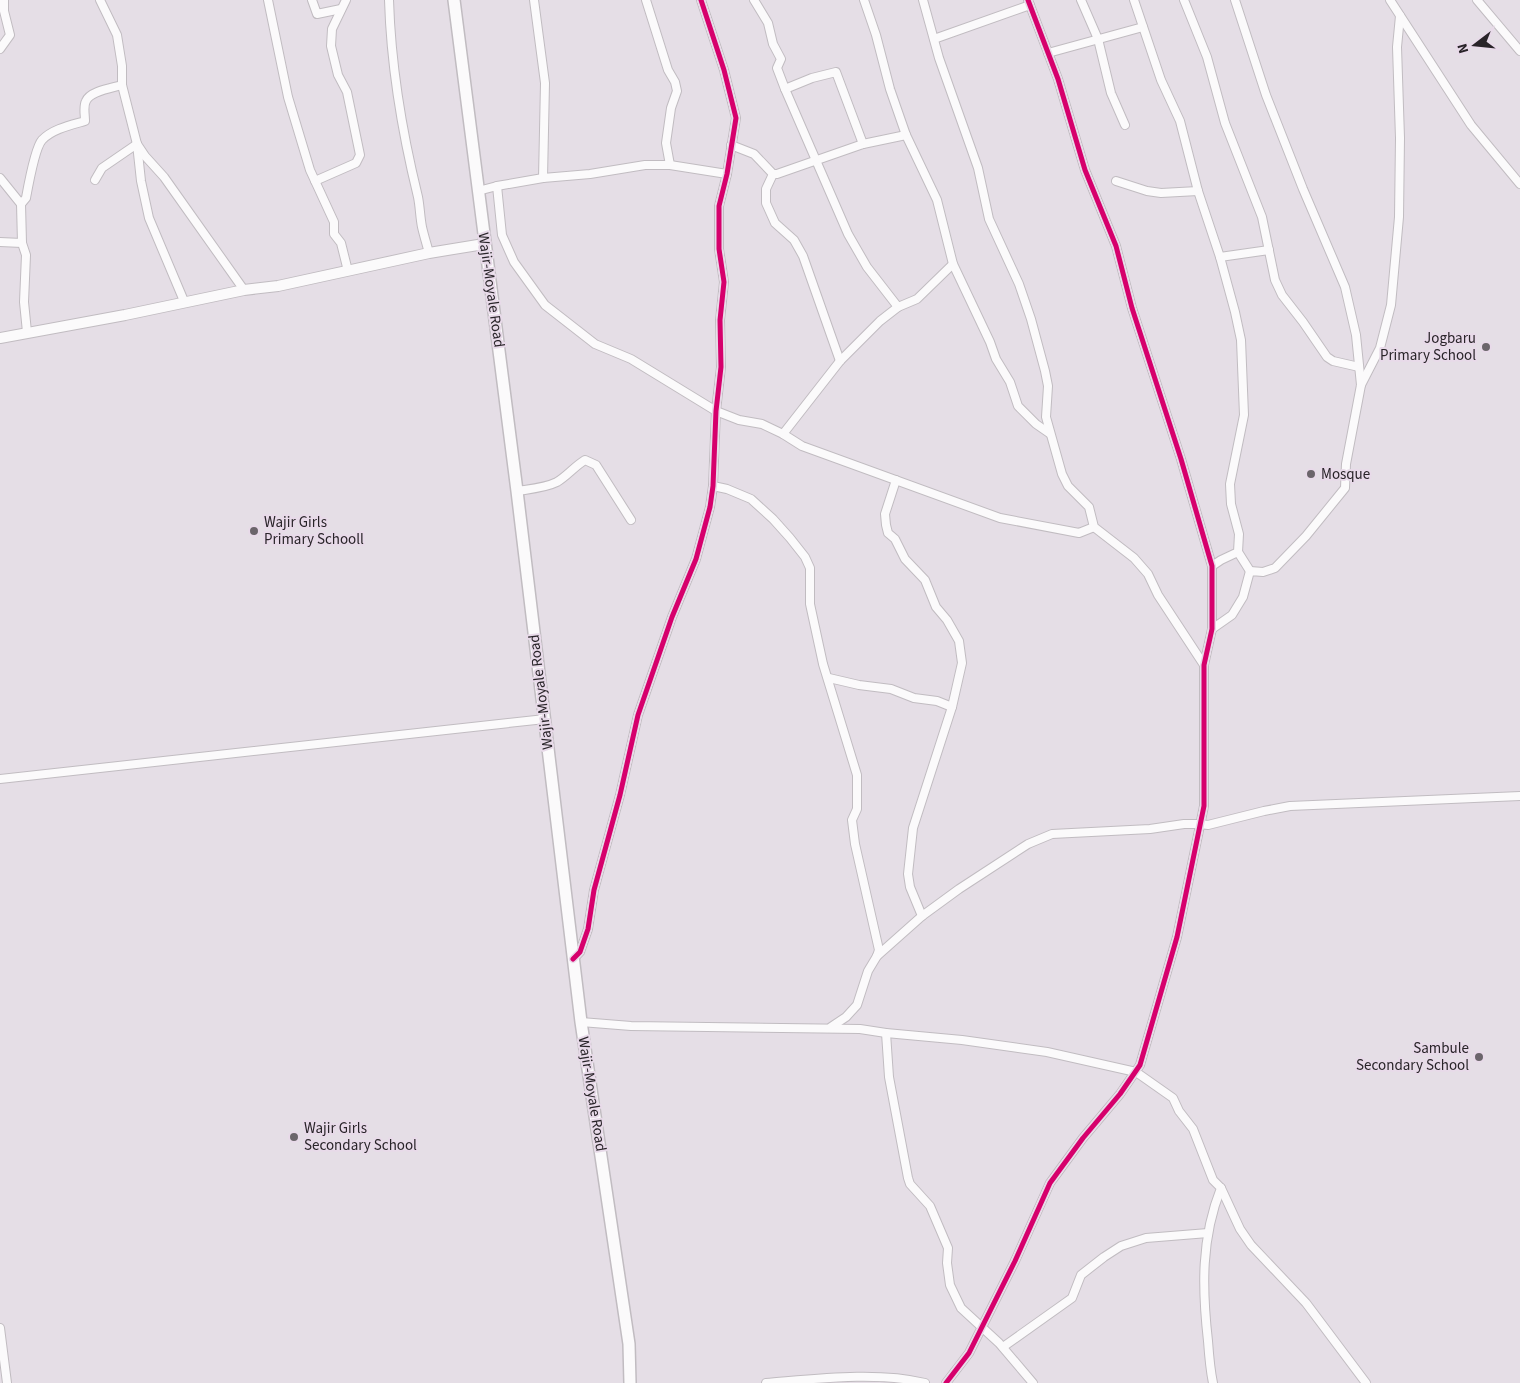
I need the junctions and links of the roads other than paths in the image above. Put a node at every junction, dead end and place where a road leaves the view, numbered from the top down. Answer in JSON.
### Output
{"nodes":[{"id":1,"x":4,"y":0,"type":"edge"},
{"id":2,"x":100,"y":0,"type":"edge"},
{"id":3,"x":268,"y":0,"type":"edge"},
{"id":4,"x":312,"y":0,"type":"edge"},
{"id":5,"x":346,"y":0,"type":"edge"},
{"id":6,"x":389,"y":0,"type":"edge"},
{"id":7,"x":454,"y":0,"type":"edge"},
{"id":8,"x":534,"y":0,"type":"edge"},
{"id":9,"x":646,"y":0,"type":"edge"},
{"id":10,"x":701,"y":0,"type":"edge"},
{"id":11,"x":754,"y":0,"type":"edge"},
{"id":12,"x":864,"y":0,"type":"edge"},
{"id":13,"x":923,"y":0,"type":"edge"},
{"id":14,"x":1081,"y":0,"type":"edge"},
{"id":15,"x":1134,"y":0,"type":"edge"},
{"id":16,"x":1184,"y":0,"type":"edge"},
{"id":17,"x":1235,"y":0,"type":"edge"},
{"id":18,"x":1390,"y":0,"type":"edge"},
{"id":19,"x":1477,"y":0,"type":"edge"},
{"id":20,"x":1029,"y":2,"type":"edge"},
{"id":21,"x":341,"y":9,"type":"junction"},
{"id":22,"x":1400,"y":16,"type":"junction"},
{"id":23,"x":1143,"y":27,"type":"junction"},
{"id":24,"x":934,"y":39,"type":"junction"},
{"id":25,"x":1098,"y":39,"type":"junction"},
{"id":26,"x":0,"y":50,"type":"edge"},
{"id":27,"x":1520,"y":52,"type":"edge"},
{"id":28,"x":1048,"y":53,"type":"junction"},
{"id":29,"x":122,"y":85,"type":"junction"},
{"id":30,"x":785,"y":89,"type":"junction"},
{"id":31,"x":1125,"y":125,"type":"dead end"},
{"id":32,"x":906,"y":135,"type":"junction"},
{"id":33,"x":137,"y":144,"type":"junction"},
{"id":34,"x":863,"y":144,"type":"junction"},
{"id":35,"x":731,"y":145,"type":"junction"},
{"id":36,"x":815,"y":160,"type":"junction"},
{"id":37,"x":670,"y":165,"type":"junction"},
{"id":38,"x":727,"y":174,"type":"junction"},
{"id":39,"x":773,"y":174,"type":"junction"},
{"id":40,"x":0,"y":178,"type":"edge"},
{"id":41,"x":543,"y":178,"type":"junction"},
{"id":42,"x":95,"y":180,"type":"dead end"},
{"id":43,"x":315,"y":181,"type":"junction"},
{"id":44,"x":1116,"y":182,"type":"dead end"},
{"id":45,"x":1520,"y":184,"type":"edge"},
{"id":46,"x":497,"y":186,"type":"junction"},
{"id":47,"x":478,"y":191,"type":"junction"},
{"id":48,"x":1198,"y":191,"type":"junction"},
{"id":49,"x":21,"y":204,"type":"junction"},
{"id":50,"x":0,"y":242,"type":"edge"},
{"id":51,"x":22,"y":243,"type":"junction"},
{"id":52,"x":484,"y":244,"type":"junction"},
{"id":53,"x":1269,"y":250,"type":"junction"},
{"id":54,"x":429,"y":253,"type":"junction"},
{"id":55,"x":1220,"y":257,"type":"junction"},
{"id":56,"x":953,"y":264,"type":"junction"},
{"id":57,"x":348,"y":271,"type":"junction"},
{"id":58,"x":244,"y":290,"type":"junction"},
{"id":59,"x":184,"y":301,"type":"junction"},
{"id":60,"x":898,"y":307,"type":"junction"},
{"id":61,"x":27,"y":332,"type":"junction"},
{"id":62,"x":0,"y":338,"type":"edge"},
{"id":63,"x":840,"y":361,"type":"junction"},
{"id":64,"x":1360,"y":366,"type":"junction"},
{"id":65,"x":1361,"y":384,"type":"junction"},
{"id":66,"x":716,"y":411,"type":"junction"},
{"id":67,"x":1049,"y":433,"type":"junction"},
{"id":68,"x":783,"y":434,"type":"junction"},
{"id":69,"x":896,"y":480,"type":"junction"},
{"id":70,"x":713,"y":486,"type":"junction"},
{"id":71,"x":518,"y":491,"type":"junction"},
{"id":72,"x":631,"y":520,"type":"dead end"},
{"id":73,"x":1094,"y":527,"type":"junction"},
{"id":74,"x":1238,"y":552,"type":"junction"},
{"id":75,"x":1212,"y":566,"type":"junction"},
{"id":76,"x":1250,"y":571,"type":"junction"},
{"id":77,"x":1212,"y":629,"type":"junction"},
{"id":78,"x":1204,"y":665,"type":"junction"},
{"id":79,"x":829,"y":678,"type":"junction"},
{"id":80,"x":952,"y":707,"type":"junction"},
{"id":81,"x":544,"y":719,"type":"junction"},
{"id":82,"x":0,"y":779,"type":"edge"},
{"id":83,"x":1520,"y":796,"type":"edge"},
{"id":84,"x":1200,"y":824,"type":"junction"},
{"id":85,"x":922,"y":916,"type":"junction"},
{"id":86,"x":878,"y":956,"type":"junction"},
{"id":87,"x":573,"y":959,"type":"junction"},
{"id":88,"x":581,"y":1022,"type":"junction"},
{"id":89,"x":831,"y":1027,"type":"junction"},
{"id":90,"x":886,"y":1033,"type":"junction"},
{"id":91,"x":1136,"y":1072,"type":"junction"},
{"id":92,"x":1220,"y":1188,"type":"junction"},
{"id":93,"x":1208,"y":1233,"type":"junction"},
{"id":94,"x":0,"y":1328,"type":"edge"},
{"id":95,"x":981,"y":1328,"type":"junction"},
{"id":96,"x":1003,"y":1347,"type":"junction"},
{"id":97,"x":6,"y":1383,"type":"edge"},
{"id":98,"x":630,"y":1383,"type":"edge"},
{"id":99,"x":766,"y":1383,"type":"edge"},
{"id":100,"x":925,"y":1383,"type":"edge"},
{"id":101,"x":946,"y":1383,"type":"edge"},
{"id":102,"x":1033,"y":1383,"type":"edge"},
{"id":103,"x":1213,"y":1383,"type":"edge"},
{"id":104,"x":1366,"y":1383,"type":"edge"}],
"edges":[{"from":1,"to":26,"type":"street"},
{"from":2,"to":29,"type":"street"},
{"from":3,"to":43,"type":"street"},
{"from":4,"to":21,"type":"street"},
{"from":5,"to":21,"type":"street"},
{"from":6,"to":54,"type":"street"},
{"from":7,"to":47,"type":"main road","name":"Wajir-Moyale Road"},
{"from":8,"to":41,"type":"street"},
{"from":9,"to":37,"type":"street"},
{"from":10,"to":35,"type":"street"},
{"from":11,"to":30,"type":"street"},
{"from":12,"to":32,"type":"street"},
{"from":13,"to":24,"type":"street"},
{"from":14,"to":25,"type":"street"},
{"from":15,"to":23,"type":"street"},
{"from":16,"to":53,"type":"street"},
{"from":17,"to":64,"type":"street"},
{"from":18,"to":22,"type":"street"},
{"from":19,"to":27,"type":"street"},
{"from":20,"to":24,"type":"street"},
{"from":20,"to":28,"type":"street"},
{"from":21,"to":43,"type":"street"},
{"from":22,"to":45,"type":"street"},
{"from":22,"to":65,"type":"street"},
{"from":23,"to":25,"type":"street"},
{"from":23,"to":48,"type":"street"},
{"from":24,"to":67,"type":"street"},
{"from":25,"to":28,"type":"street"},
{"from":25,"to":31,"type":"street"},
{"from":28,"to":75,"type":"street"},
{"from":29,"to":33,"type":"street"},
{"from":29,"to":49,"type":"street"},
{"from":30,"to":34,"type":"street"},
{"from":30,"to":36,"type":"street"},
{"from":32,"to":34,"type":"street"},
{"from":32,"to":56,"type":"street"},
{"from":33,"to":42,"type":"street"},
{"from":33,"to":58,"type":"street"},
{"from":33,"to":59,"type":"street"},
{"from":34,"to":36,"type":"street"},
{"from":35,"to":38,"type":"street"},
{"from":35,"to":39,"type":"street"},
{"from":36,"to":39,"type":"street"},
{"from":36,"to":60,"type":"street"},
{"from":37,"to":38,"type":"street"},
{"from":37,"to":41,"type":"street"},
{"from":38,"to":66,"type":"street"},
{"from":39,"to":63,"type":"street"},
{"from":40,"to":49,"type":"street"},
{"from":41,"to":46,"type":"street"},
{"from":43,"to":57,"type":"street"},
{"from":44,"to":48,"type":"street"},
{"from":46,"to":47,"type":"street"},
{"from":46,"to":66,"type":"street"},
{"from":47,"to":52,"type":"main road","name":"Wajir-Moyale Road"},
{"from":48,"to":55,"type":"street"},
{"from":49,"to":51,"type":"street"},
{"from":50,"to":51,"type":"street"},
{"from":51,"to":61,"type":"street"},
{"from":52,"to":54,"type":"street"},
{"from":52,"to":71,"type":"main road","name":"Wajir-Moyale Road"},
{"from":53,"to":55,"type":"street"},
{"from":53,"to":64,"type":"street"},
{"from":54,"to":57,"type":"street"},
{"from":55,"to":74,"type":"street"},
{"from":56,"to":60,"type":"street"},
{"from":56,"to":67,"type":"street"},
{"from":57,"to":58,"type":"street"},
{"from":58,"to":59,"type":"street"},
{"from":59,"to":61,"type":"street"},
{"from":60,"to":63,"type":"street"},
{"from":61,"to":62,"type":"street"},
{"from":63,"to":68,"type":"street"},
{"from":64,"to":65,"type":"street"},
{"from":65,"to":76,"type":"street"},
{"from":66,"to":68,"type":"street"},
{"from":66,"to":70,"type":"street"},
{"from":67,"to":73,"type":"street"},
{"from":68,"to":69,"type":"street"},
{"from":69,"to":73,"type":"street"},
{"from":69,"to":80,"type":"street"},
{"from":70,"to":79,"type":"street"},
{"from":70,"to":87,"type":"street"},
{"from":71,"to":72,"type":"street"},
{"from":71,"to":81,"type":"main road","name":"Wajir-Moyale Road"},
{"from":73,"to":78,"type":"street"},
{"from":74,"to":75,"type":"street"},
{"from":74,"to":76,"type":"street"},
{"from":75,"to":77,"type":"street"},
{"from":76,"to":77,"type":"street"},
{"from":77,"to":78,"type":"street"},
{"from":78,"to":84,"type":"street"},
{"from":79,"to":80,"type":"street"},
{"from":79,"to":86,"type":"street"},
{"from":80,"to":85,"type":"street"},
{"from":81,"to":82,"type":"street"},
{"from":81,"to":87,"type":"main road","name":"Wajir-Moyale Road"},
{"from":83,"to":84,"type":"street"},
{"from":84,"to":85,"type":"street"},
{"from":84,"to":91,"type":"street"},
{"from":85,"to":86,"type":"street"},
{"from":86,"to":89,"type":"street"},
{"from":87,"to":88,"type":"main road","name":"Wajir-Moyale Road"},
{"from":88,"to":89,"type":"street"},
{"from":88,"to":98,"type":"main road","name":"Wajir-Moyale Road"},
{"from":89,"to":90,"type":"street"},
{"from":90,"to":91,"type":"street"},
{"from":90,"to":95,"type":"street"},
{"from":91,"to":92,"type":"street"},
{"from":91,"to":95,"type":"street"},
{"from":92,"to":93,"type":"street"},
{"from":92,"to":104,"type":"street"},
{"from":93,"to":96,"type":"street"},
{"from":93,"to":103,"type":"street"},
{"from":94,"to":97,"type":"street"},
{"from":95,"to":96,"type":"street"},
{"from":95,"to":101,"type":"street"},
{"from":96,"to":102,"type":"street"},
{"from":99,"to":100,"type":"street"}]}
